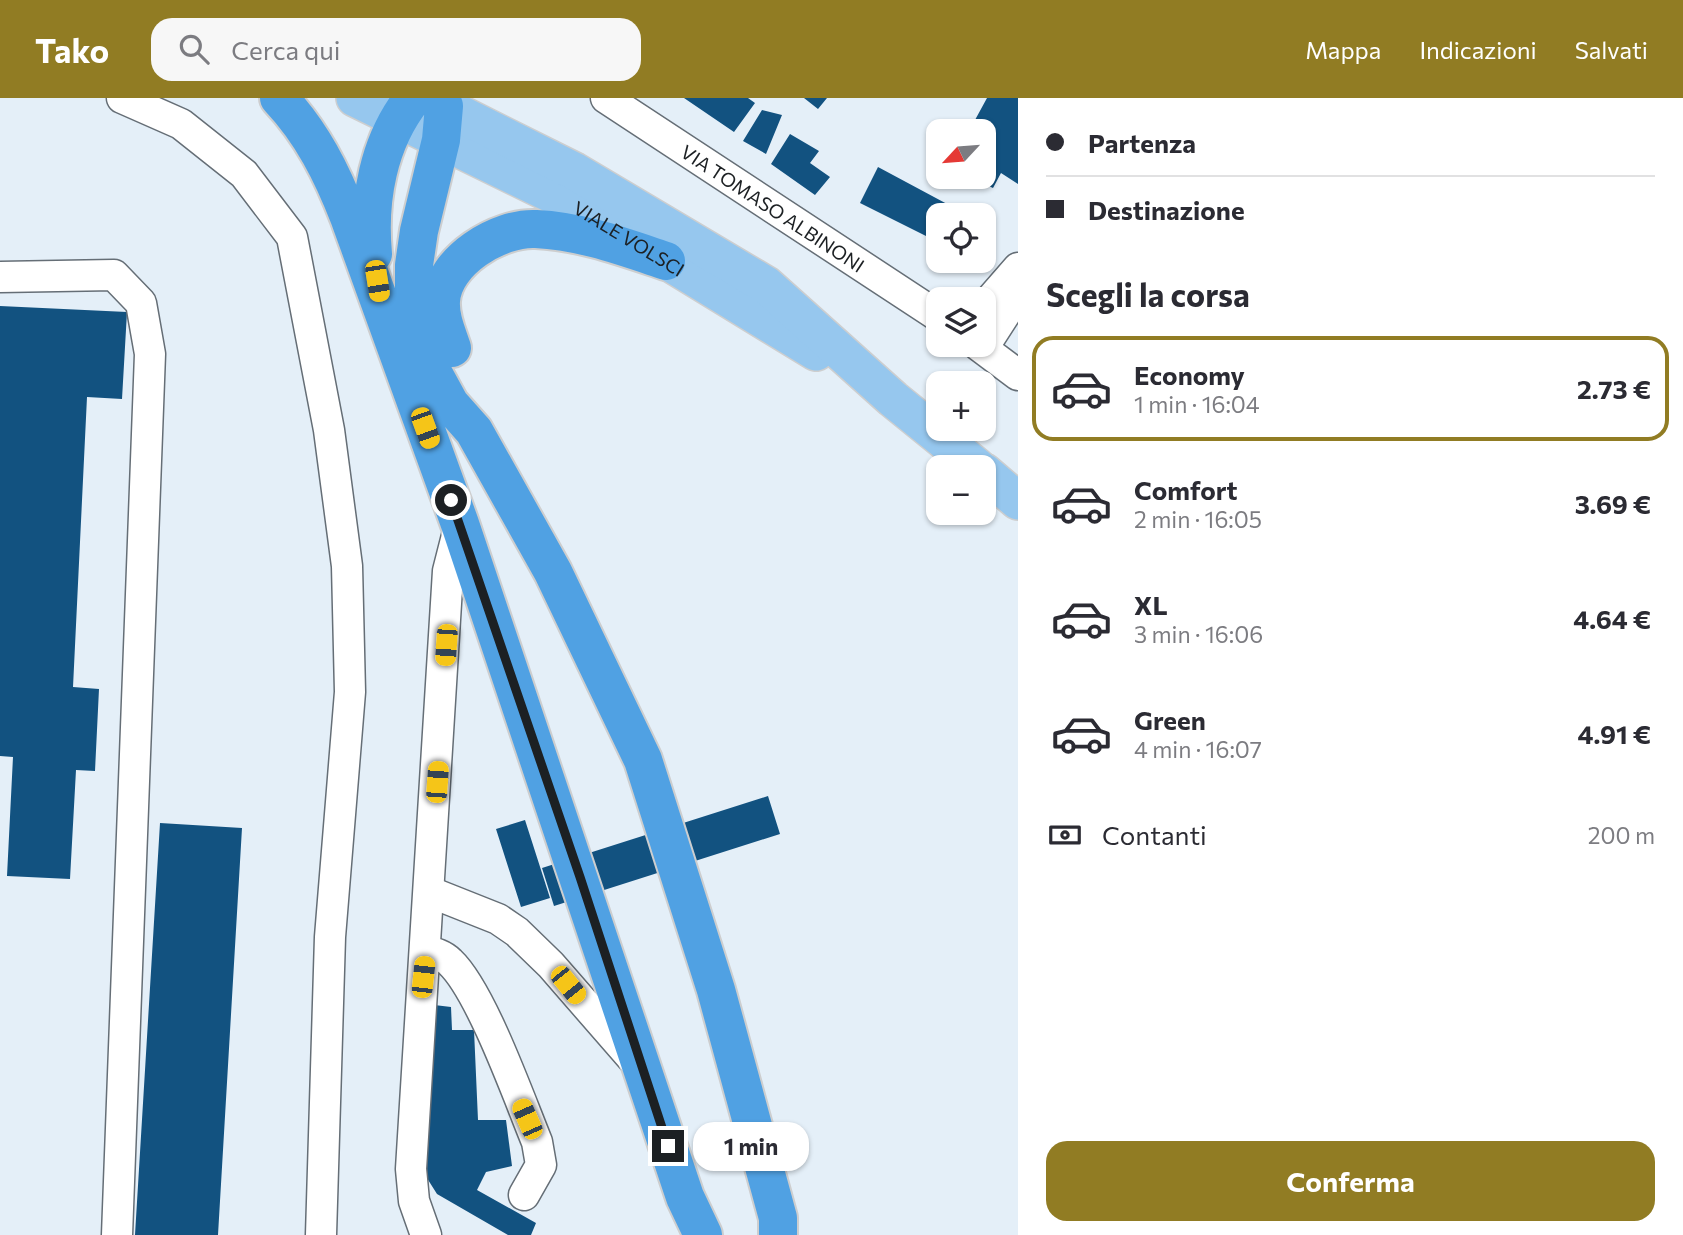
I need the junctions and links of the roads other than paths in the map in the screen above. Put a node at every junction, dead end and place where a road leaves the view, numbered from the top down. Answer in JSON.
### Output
{"nodes":[{"id":1,"x":122,"y":98,"type":"edge"},
{"id":2,"x":279,"y":98,"type":"edge"},
{"id":3,"x":355,"y":98,"type":"edge"},
{"id":4,"x":615,"y":100,"type":"edge"},
{"id":5,"x":425,"y":112,"type":"edge"},
{"id":6,"x":666,"y":261,"type":"junction"},
{"id":7,"x":1018,"y":268,"type":"edge"},
{"id":8,"x":0,"y":277,"type":"edge"},
{"id":9,"x":996,"y":293,"type":"edge"},
{"id":10,"x":1018,"y":294,"type":"edge"},
{"id":11,"x":381,"y":308,"type":"junction"},
{"id":12,"x":926,"y":308,"type":"edge"},
{"id":13,"x":996,"y":325,"type":"edge"},
{"id":14,"x":995,"y":357,"type":"edge"},
{"id":15,"x":1018,"y":375,"type":"edge"},
{"id":16,"x":893,"y":399,"type":"junction"},
{"id":17,"x":474,"y":431,"type":"junction"},
{"id":18,"x":962,"y":455,"type":"edge"},
{"id":19,"x":996,"y":482,"type":"edge"},
{"id":20,"x":1018,"y":501,"type":"edge"},
{"id":21,"x":460,"y":524,"type":"junction"},
{"id":22,"x":430,"y":892,"type":"junction"},
{"id":23,"x":426,"y":951,"type":"junction"},
{"id":24,"x":642,"y":1069,"type":"junction"},
{"id":25,"x":524,"y":1195,"type":"dead end"},
{"id":26,"x":784,"y":1229,"type":"edge"},
{"id":27,"x":117,"y":1235,"type":"edge"},
{"id":28,"x":321,"y":1235,"type":"edge"},
{"id":29,"x":426,"y":1235,"type":"edge"},
{"id":30,"x":703,"y":1235,"type":"edge"}],
"edges":[{"from":1,"to":28,"type":"street"},
{"from":2,"to":11,"type":"highway"},
{"from":3,"to":5,"type":"main road","name":"VIALE VOLSCI"},
{"from":4,"to":12,"type":"street","name":"VIA TOMASO ALBINONI"},
{"from":5,"to":6,"type":"main road","name":"VIALE VOLSCI"},
{"from":5,"to":11,"type":"highway"},
{"from":5,"to":16,"type":"main road","name":"VIALE VOLSCI"},
{"from":5,"to":17,"type":"highway"},
{"from":6,"to":16,"type":"main road","name":"VIALE VOLSCI"},
{"from":6,"to":17,"type":"highway"},
{"from":7,"to":9,"type":"street"},
{"from":8,"to":27,"type":"street"},
{"from":10,"to":13,"type":"street"},
{"from":11,"to":21,"type":"highway"},
{"from":14,"to":15,"type":"street"},
{"from":16,"to":18,"type":"main road","name":"VIALE VOLSCI"},
{"from":17,"to":26,"type":"highway"},
{"from":19,"to":20,"type":"main road"},
{"from":21,"to":22,"type":"street"},
{"from":21,"to":24,"type":"highway"},
{"from":22,"to":23,"type":"street"},
{"from":22,"to":24,"type":"street"},
{"from":23,"to":25,"type":"street"},
{"from":23,"to":29,"type":"street"},
{"from":24,"to":30,"type":"highway"}]}
